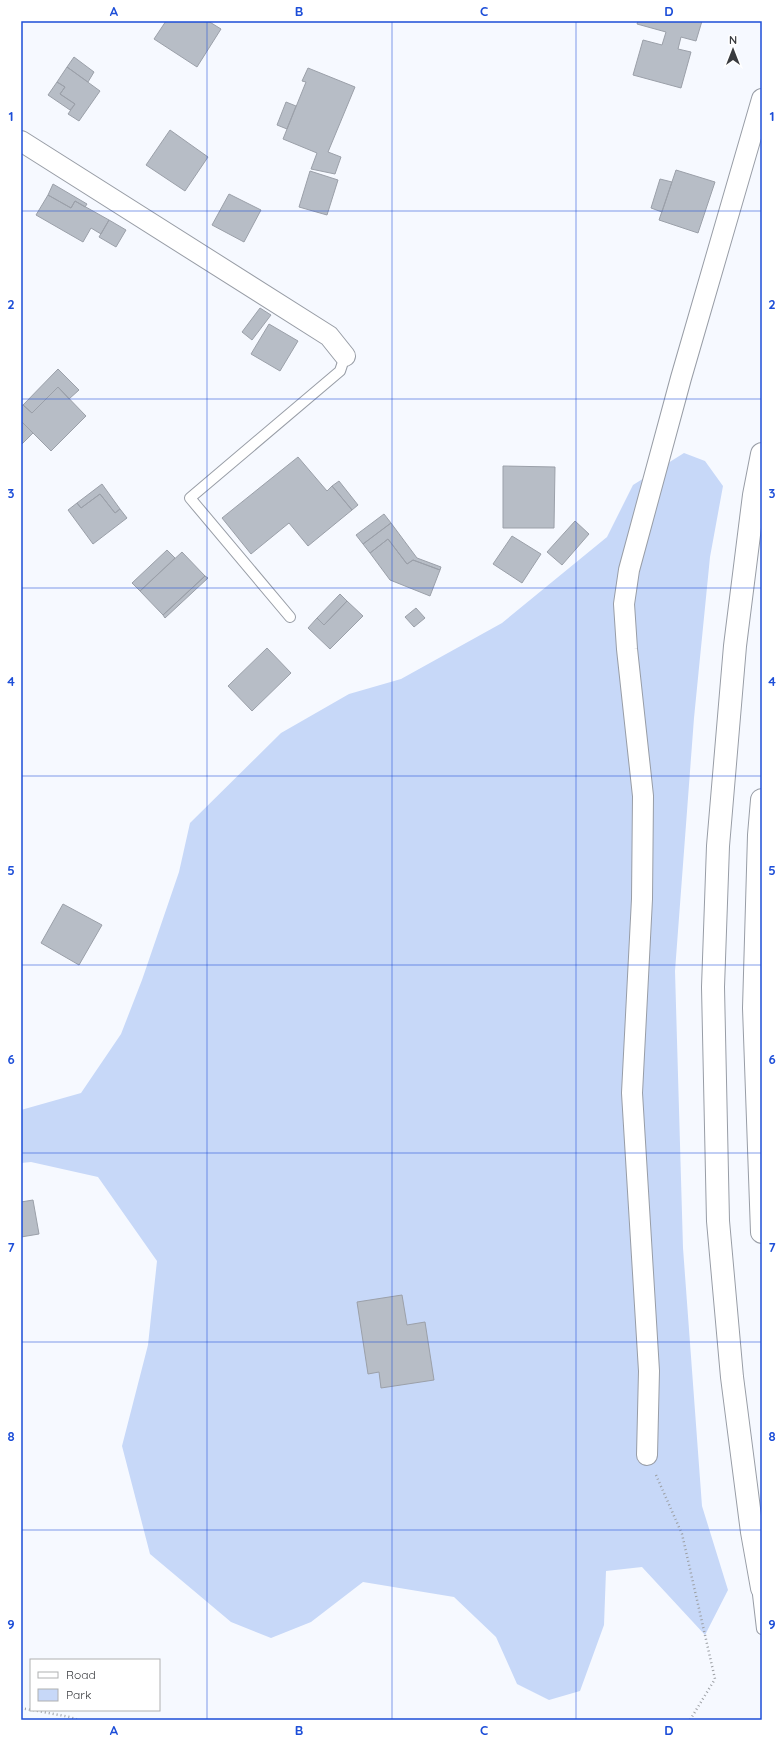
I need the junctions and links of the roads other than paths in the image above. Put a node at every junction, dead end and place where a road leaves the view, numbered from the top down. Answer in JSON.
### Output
{"nodes":[{"id":1,"x":762,"y":99,"type":"edge"},
{"id":2,"x":21,"y":141,"type":"edge"},
{"id":3,"x":345,"y":356,"type":"joint"},
{"id":4,"x":762,"y":454,"type":"edge"},
{"id":5,"x":290,"y":617,"type":"dead end"},
{"id":6,"x":762,"y":800,"type":"edge"},
{"id":7,"x":762,"y":1232,"type":"edge"},
{"id":8,"x":647,"y":1455,"type":"road end"},
{"id":9,"x":752,"y":1532,"type":"junction"},
{"id":10,"x":762,"y":1588,"type":"edge"},
{"id":11,"x":762,"y":1629,"type":"edge"}],
"edges":[{"from":1,"to":8,"type":"street"},
{"from":2,"to":3,"type":"street"},
{"from":3,"to":5,"type":"lane"},
{"from":4,"to":9,"type":"highway"},
{"from":6,"to":7,"type":"highway"},
{"from":9,"to":10,"type":"highway"},
{"from":9,"to":11,"type":"lane"}]}
